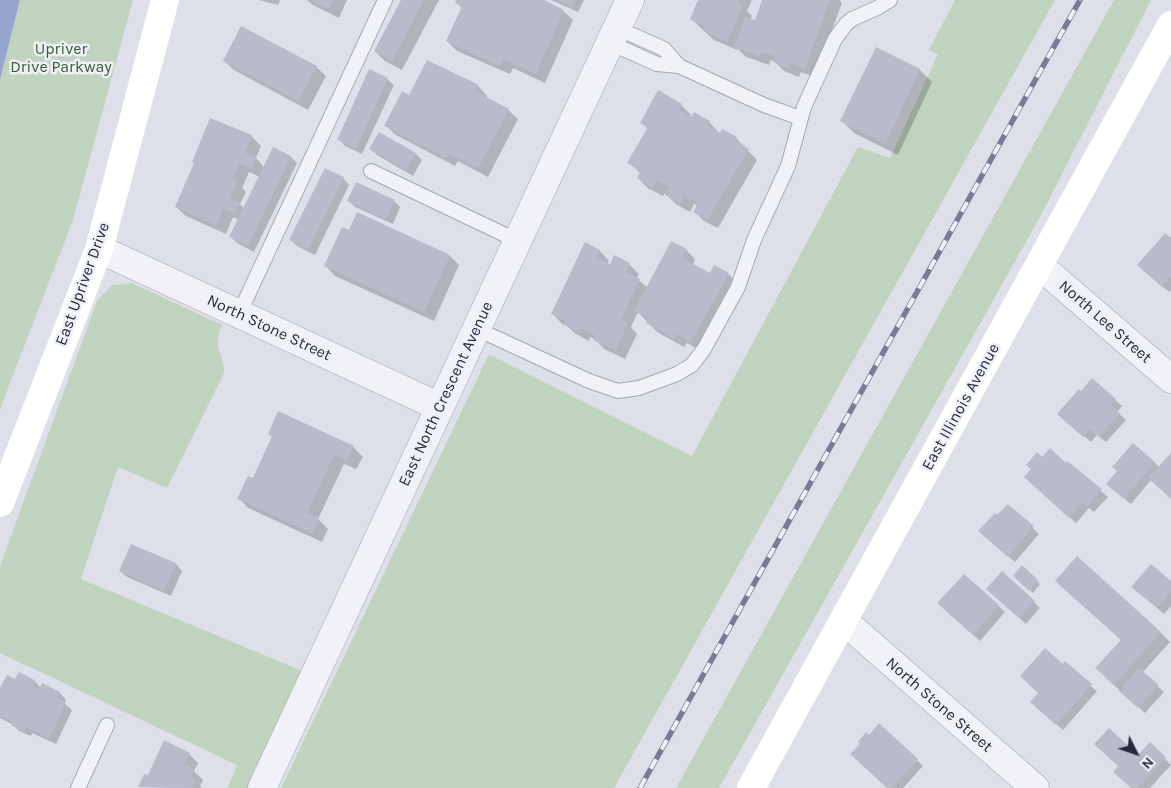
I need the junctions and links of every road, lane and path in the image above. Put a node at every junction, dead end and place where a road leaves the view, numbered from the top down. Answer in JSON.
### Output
{"nodes":[{"id":1,"x":165,"y":0,"type":"edge"},
{"id":2,"x":385,"y":0,"type":"edge"},
{"id":3,"x":630,"y":0,"type":"edge"},
{"id":4,"x":890,"y":0,"type":"edge"},
{"id":5,"x":1171,"y":25,"type":"edge"},
{"id":6,"x":614,"y":36,"type":"junction"},
{"id":7,"x":800,"y":118,"type":"junction"},
{"id":8,"x":370,"y":171,"type":"dead end"},
{"id":9,"x":518,"y":241,"type":"junction"},
{"id":10,"x":99,"y":249,"type":"junction"},
{"id":11,"x":1039,"y":265,"type":"junction"},
{"id":12,"x":239,"y":314,"type":"junction"},
{"id":13,"x":477,"y":329,"type":"junction"},
{"id":14,"x":1171,"y":379,"type":"edge"},
{"id":15,"x":440,"y":407,"type":"junction"},
{"id":16,"x":0,"y":503,"type":"edge"},
{"id":17,"x":844,"y":621,"type":"junction"},
{"id":18,"x":107,"y":725,"type":"dead end"},
{"id":19,"x":78,"y":788,"type":"edge"},
{"id":20,"x":262,"y":788,"type":"edge"},
{"id":21,"x":751,"y":788,"type":"edge"},
{"id":22,"x":1035,"y":788,"type":"edge"}],
"edges":[{"from":1,"to":10,"type":"main road","name":"East Upriver Drive"},
{"from":2,"to":12,"type":"lane"},
{"from":3,"to":6,"type":"street","name":"East North Crescent Avenue"},
{"from":4,"to":7,"type":"lane"},
{"from":5,"to":11,"type":"main road","name":"East Illinois Avenue"},
{"from":6,"to":7,"type":"lane"},
{"from":6,"to":9,"type":"street","name":"East North Crescent Avenue"},
{"from":7,"to":13,"type":"lane"},
{"from":8,"to":9,"type":"lane"},
{"from":9,"to":13,"type":"street","name":"East North Crescent Avenue"},
{"from":10,"to":12,"type":"street","name":"North Stone Street"},
{"from":10,"to":16,"type":"main road","name":"East Upriver Drive"},
{"from":11,"to":14,"type":"street","name":"North Lee Street"},
{"from":11,"to":17,"type":"main road","name":"East Illinois Avenue"},
{"from":12,"to":15,"type":"street","name":"North Stone Street"},
{"from":13,"to":15,"type":"street","name":"East North Crescent Avenue"},
{"from":15,"to":20,"type":"street","name":"East North Crescent Avenue"},
{"from":17,"to":21,"type":"main road","name":"East Illinois Avenue"},
{"from":17,"to":22,"type":"street","name":"North Stone Street"},
{"from":18,"to":19,"type":"lane"}]}
